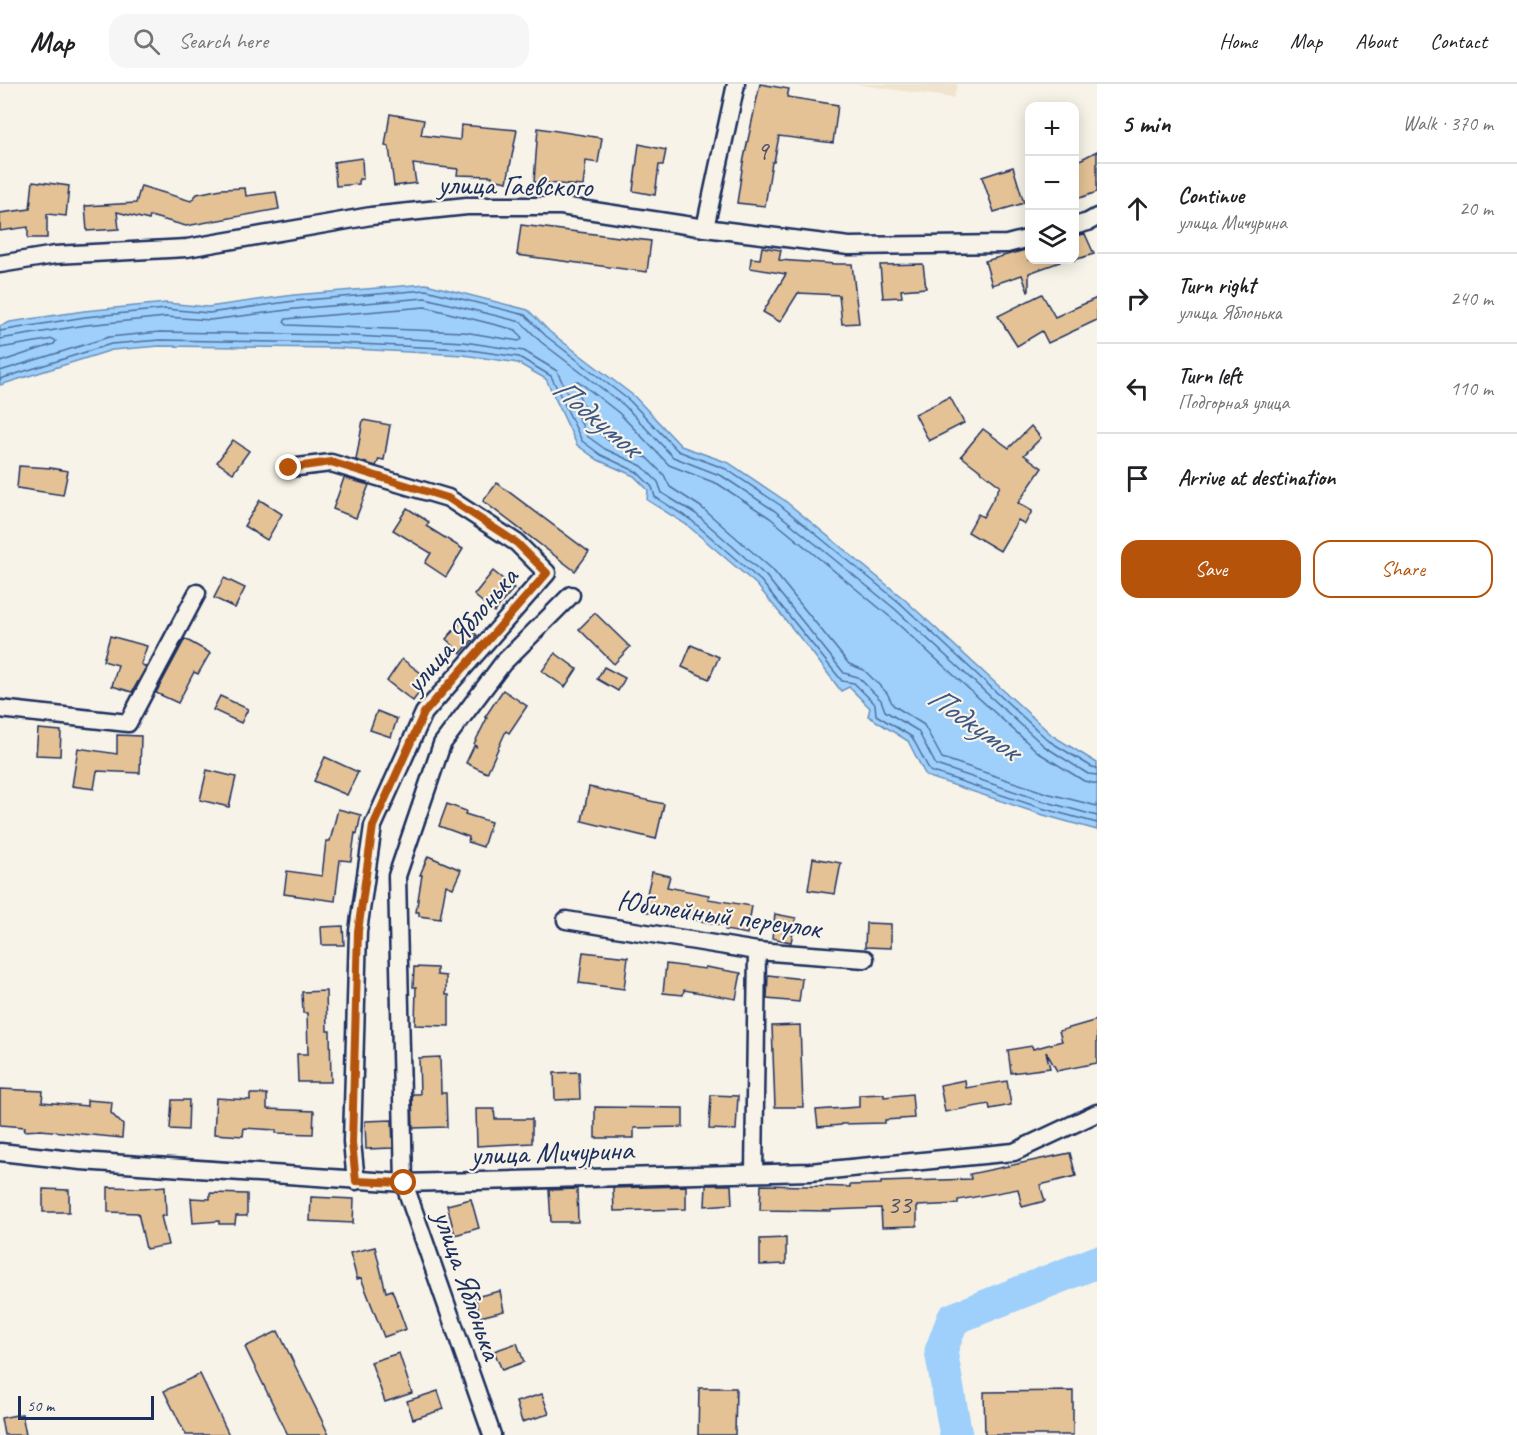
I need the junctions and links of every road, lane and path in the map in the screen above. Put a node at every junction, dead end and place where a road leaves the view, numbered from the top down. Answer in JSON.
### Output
{"nodes":[{"id":1,"x":736,"y":84,"type":"edge"},
{"id":2,"x":1097,"y":217,"type":"edge"},
{"id":3,"x":1079,"y":224,"type":"edge"},
{"id":4,"x":705,"y":228,"type":"junction"},
{"id":5,"x":1025,"y":239,"type":"edge"},
{"id":6,"x":0,"y":264,"type":"edge"},
{"id":7,"x":289,"y":468,"type":"dead end"},
{"id":8,"x":197,"y":593,"type":"dead end"},
{"id":9,"x":571,"y":595,"type":"dead end"},
{"id":10,"x":0,"y":709,"type":"edge"},
{"id":11,"x":566,"y":920,"type":"dead end"},
{"id":12,"x":756,"y":951,"type":"junction"},
{"id":13,"x":864,"y":959,"type":"dead end"},
{"id":14,"x":1097,"y":1113,"type":"edge"},
{"id":15,"x":0,"y":1152,"type":"edge"},
{"id":16,"x":754,"y":1173,"type":"junction"},
{"id":17,"x":356,"y":1181,"type":"junction"},
{"id":18,"x":404,"y":1183,"type":"junction"},
{"id":19,"x":492,"y":1435,"type":"edge"}],
"edges":[{"from":1,"to":4,"type":"street"},
{"from":2,"to":3,"type":"street"},
{"from":4,"to":5,"type":"street","name":"улица Гаевского"},
{"from":4,"to":6,"type":"street","name":"улица Гаевского"},
{"from":7,"to":17,"type":"street","name":"улица Яблонька"},
{"from":8,"to":10,"type":"street"},
{"from":9,"to":18,"type":"street","name":"улица Яблонька"},
{"from":11,"to":12,"type":"street","name":"Юбилейный переулок"},
{"from":12,"to":13,"type":"street","name":"Юбилейный переулок"},
{"from":12,"to":16,"type":"street"},
{"from":14,"to":16,"type":"street","name":"улица Мичурина"},
{"from":15,"to":17,"type":"street","name":"улица Мичурина"},
{"from":16,"to":18,"type":"street","name":"улица Мичурина"},
{"from":17,"to":18,"type":"street","name":"улица Мичурина"},
{"from":18,"to":19,"type":"street","name":"улица Яблонька"}]}
